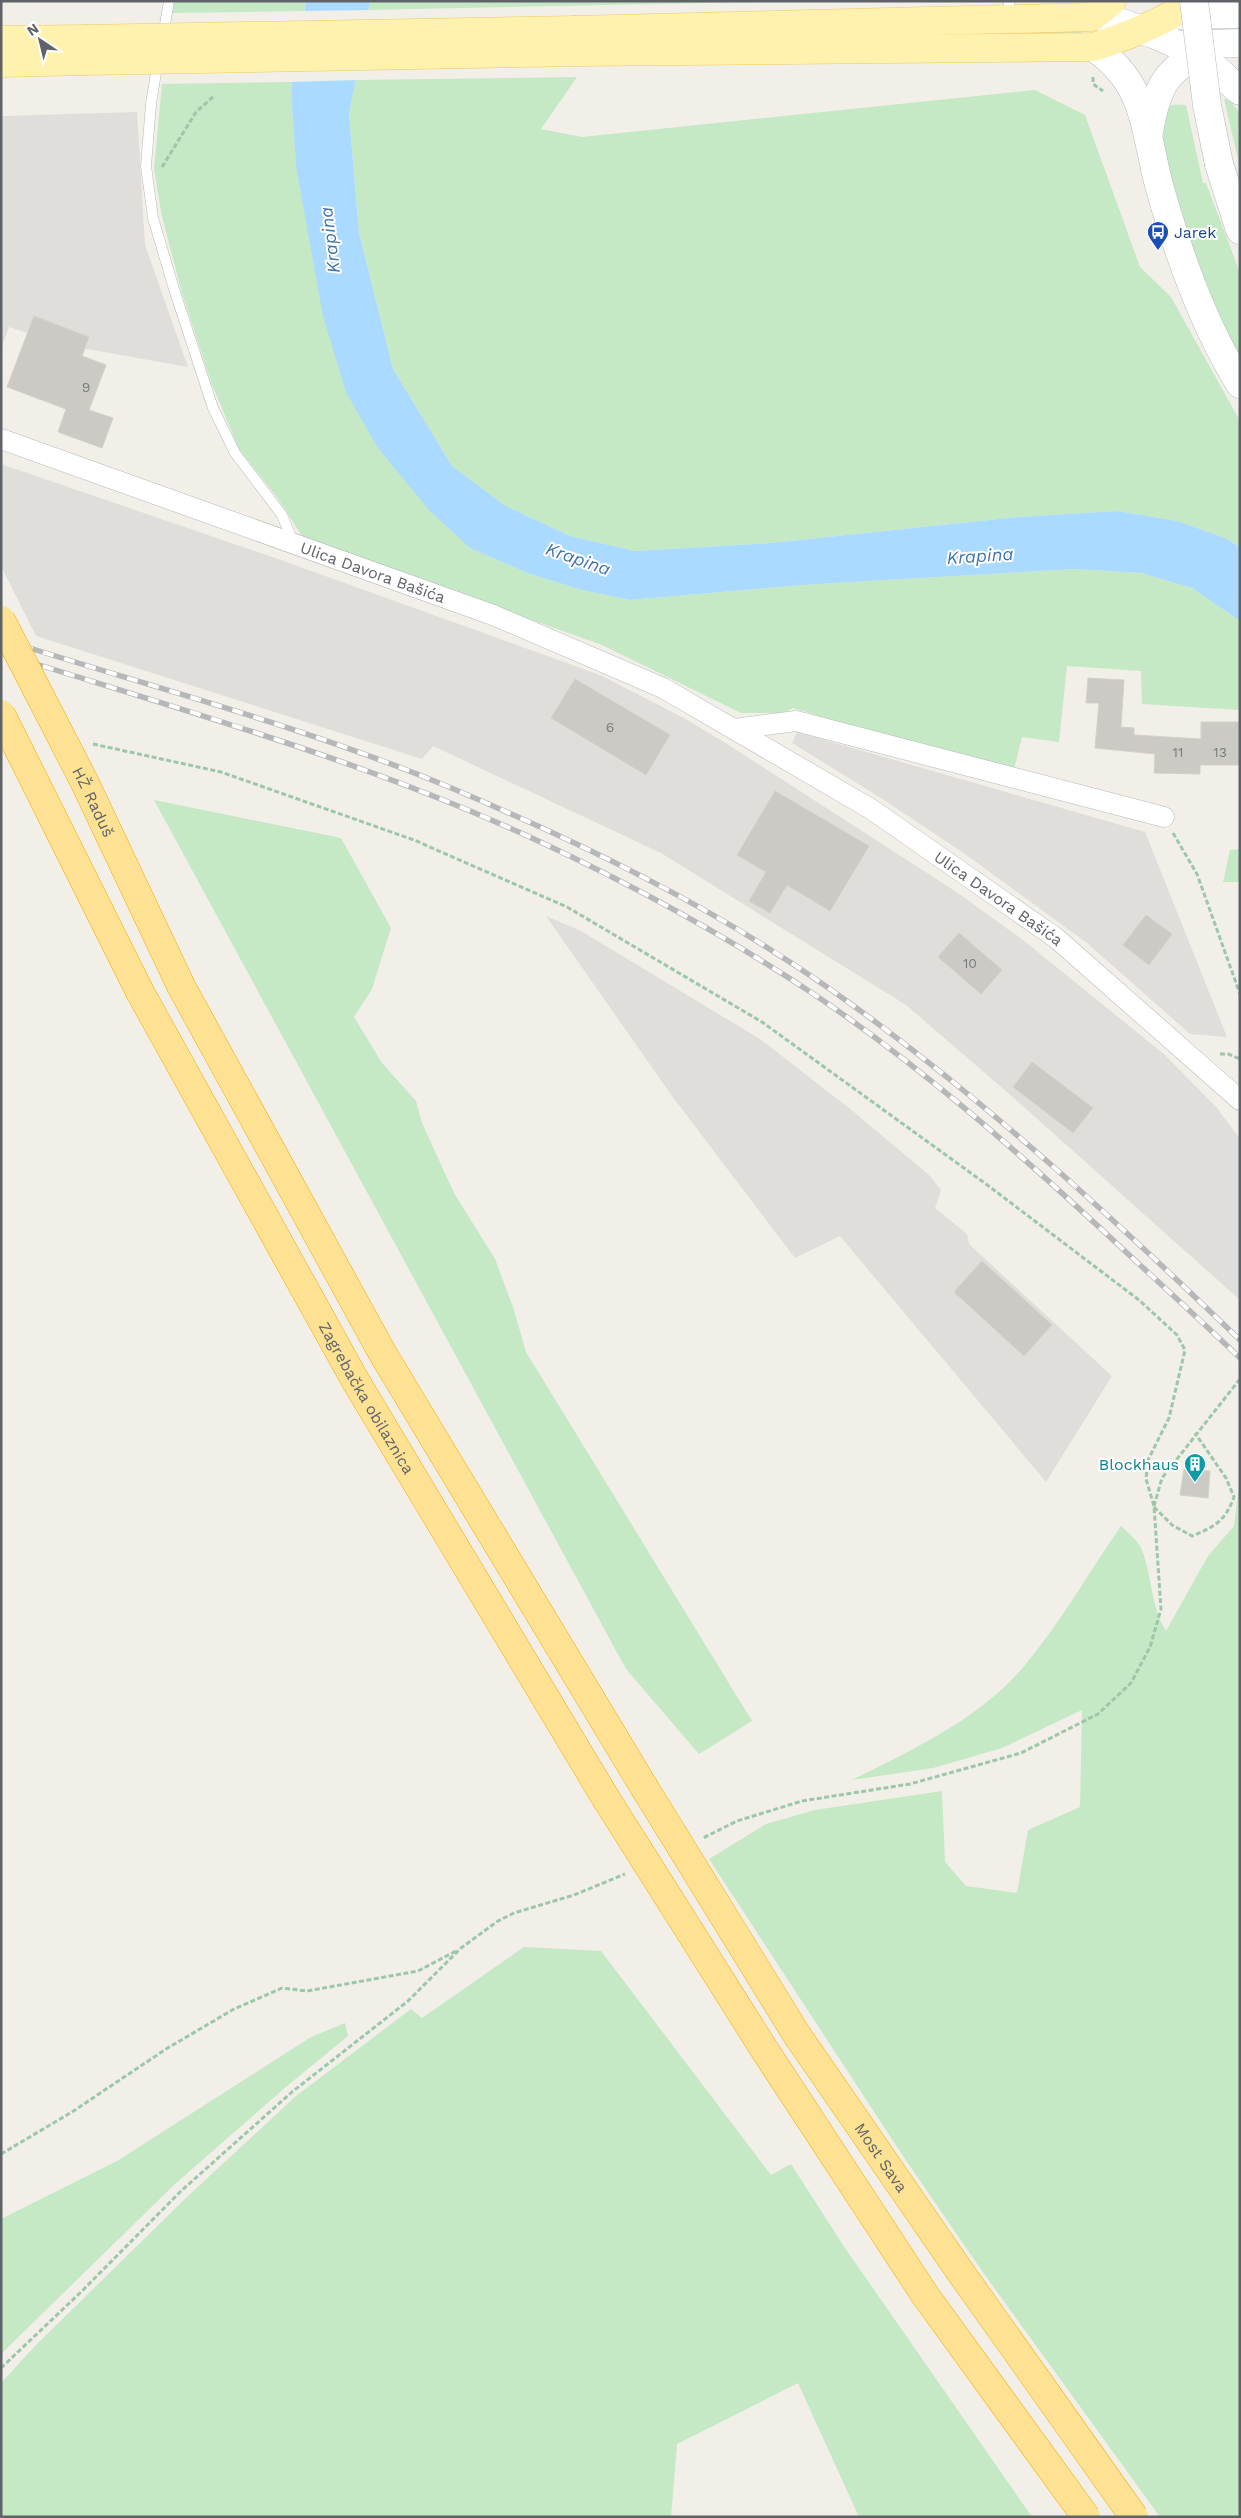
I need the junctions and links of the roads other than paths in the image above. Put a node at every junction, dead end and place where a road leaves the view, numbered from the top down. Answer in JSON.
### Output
{"nodes":[{"id":1,"x":169,"y":1,"type":"edge"},
{"id":2,"x":1202,"y":8,"type":"edge"},
{"id":3,"x":1009,"y":10,"type":"edge"},
{"id":4,"x":1102,"y":12,"type":"edge"},
{"id":5,"x":1143,"y":30,"type":"junction"},
{"id":6,"x":1240,"y":30,"type":"edge"},
{"id":7,"x":1,"y":40,"type":"edge"},
{"id":8,"x":577,"y":41,"type":"junction"},
{"id":9,"x":1092,"y":47,"type":"junction"},
{"id":10,"x":1207,"y":47,"type":"edge"},
{"id":11,"x":85,"y":50,"type":"junction"},
{"id":12,"x":1,"y":63,"type":"edge"},
{"id":13,"x":1240,"y":91,"type":"edge"},
{"id":14,"x":1149,"y":134,"type":"junction"},
{"id":15,"x":1240,"y":230,"type":"edge"},
{"id":16,"x":1240,"y":384,"type":"edge"},
{"id":17,"x":1,"y":439,"type":"edge"},
{"id":18,"x":295,"y":545,"type":"junction"},
{"id":19,"x":1,"y":620,"type":"edge"},
{"id":20,"x":1,"y":714,"type":"edge"},
{"id":21,"x":734,"y":729,"type":"junction"},
{"id":22,"x":1164,"y":817,"type":"road end"},
{"id":23,"x":1240,"y":1100,"type":"edge"},
{"id":24,"x":644,"y":1787,"type":"joint"},
{"id":25,"x":1086,"y":2517,"type":"edge"},
{"id":26,"x":1134,"y":2517,"type":"edge"}],
"edges":[{"from":1,"to":18,"type":"lane"},
{"from":2,"to":4,"type":"main road"},
{"from":2,"to":5,"type":"main road"},
{"from":2,"to":6,"type":"main road"},
{"from":2,"to":15,"type":"main road","bridge":true},
{"from":3,"to":4,"type":"main road"},
{"from":3,"to":8,"type":"main road"},
{"from":4,"to":5,"type":"main road"},
{"from":5,"to":9,"type":"main road"},
{"from":5,"to":10,"type":"main road"},
{"from":6,"to":10,"type":"main road"},
{"from":7,"to":11,"type":"main road"},
{"from":8,"to":9,"type":"main road"},
{"from":8,"to":11,"type":"main road","bridge":true},
{"from":9,"to":10,"type":"main road"},
{"from":9,"to":14,"type":"main road"},
{"from":10,"to":13,"type":"main road"},
{"from":10,"to":14,"type":"main road"},
{"from":11,"to":12,"type":"main road"},
{"from":14,"to":16,"type":"main road"},
{"from":17,"to":18,"type":"street","name":"Ulica Davora Bašića"},
{"from":18,"to":21,"type":"street","name":"Ulica Davora Bašića"},
{"from":19,"to":24,"type":"highway","name":"HŽ Raduš","bridge":true},
{"from":20,"to":25,"type":"highway","name":"Zagrebačka obilaznica","bridge":true},
{"from":21,"to":22,"type":"street"},
{"from":21,"to":23,"type":"street","name":"Ulica Davora Bašića"},
{"from":24,"to":26,"type":"highway","name":"Most Sava","bridge":true}]}
